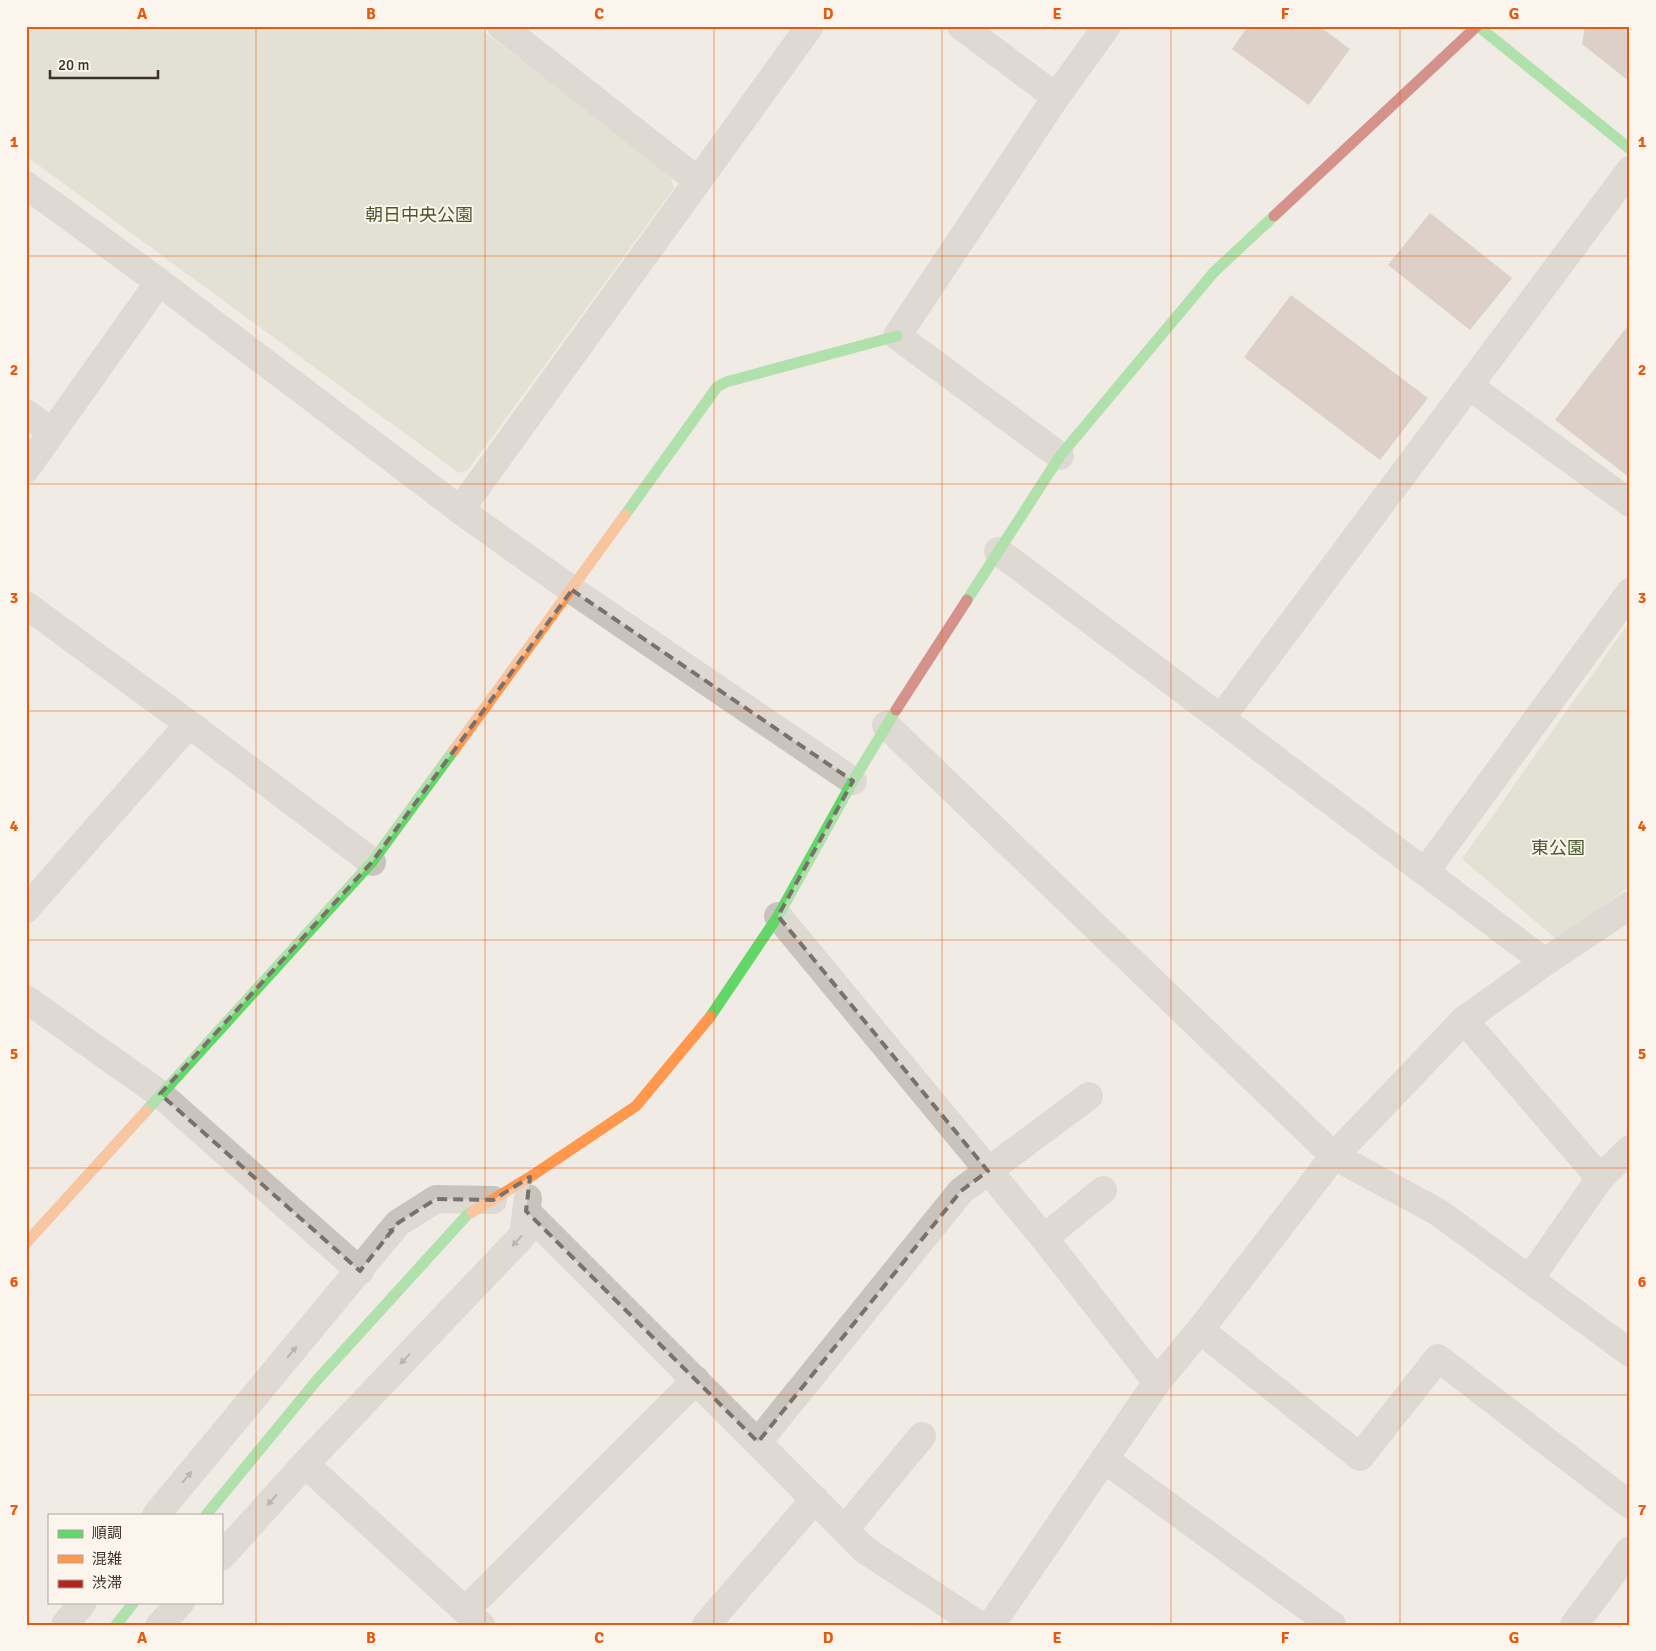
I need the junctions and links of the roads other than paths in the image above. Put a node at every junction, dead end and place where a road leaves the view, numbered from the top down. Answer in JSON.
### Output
{"nodes":[{"id":1,"x":501,"y":26,"type":"edge"},
{"id":2,"x":810,"y":26,"type":"edge"},
{"id":3,"x":961,"y":26,"type":"edge"},
{"id":4,"x":1107,"y":26,"type":"edge"},
{"id":5,"x":1478,"y":26,"type":"edge"},
{"id":6,"x":1056,"y":97,"type":"junction"},
{"id":7,"x":1630,"y":149,"type":"edge"},
{"id":8,"x":1630,"y":170,"type":"edge"},
{"id":9,"x":698,"y":181,"type":"junction"},
{"id":10,"x":26,"y":185,"type":"edge"},
{"id":11,"x":159,"y":282,"type":"junction"},
{"id":12,"x":897,"y":336,"type":"junction"},
{"id":13,"x":1470,"y":386,"type":"junction"},
{"id":14,"x":26,"y":413,"type":"edge"},
{"id":15,"x":52,"y":432,"type":"junction"},
{"id":16,"x":1060,"y":456,"type":"junction"},
{"id":17,"x":26,"y":469,"type":"edge"},
{"id":18,"x":1630,"y":503,"type":"edge"},
{"id":19,"x":460,"y":510,"type":"junction"},
{"id":20,"x":998,"y":551,"type":"junction"},
{"id":21,"x":572,"y":590,"type":"junction"},
{"id":22,"x":1630,"y":592,"type":"edge"},
{"id":23,"x":26,"y":605,"type":"edge"},
{"id":24,"x":1221,"y":718,"type":"junction"},
{"id":25,"x":189,"y":724,"type":"junction"},
{"id":26,"x":886,"y":725,"type":"junction"},
{"id":27,"x":853,"y":781,"type":"junction"},
{"id":28,"x":372,"y":862,"type":"junction"},
{"id":29,"x":1425,"y":872,"type":"junction"},
{"id":30,"x":1630,"y":905,"type":"edge"},
{"id":31,"x":26,"y":909,"type":"edge"},
{"id":32,"x":778,"y":916,"type":"junction"},
{"id":33,"x":1545,"y":962,"type":"junction"},
{"id":34,"x":26,"y":1000,"type":"edge"},
{"id":35,"x":1464,"y":1020,"type":"junction"},
{"id":36,"x":160,"y":1094,"type":"junction"},
{"id":37,"x":1089,"y":1096,"type":"dead end"},
{"id":38,"x":1630,"y":1149,"type":"edge"},
{"id":39,"x":1334,"y":1156,"type":"junction"},
{"id":40,"x":988,"y":1171,"type":"junction"},
{"id":41,"x":530,"y":1177,"type":"junction"},
{"id":42,"x":1600,"y":1178,"type":"junction"},
{"id":43,"x":1103,"y":1190,"type":"dead end"},
{"id":44,"x":493,"y":1200,"type":"junction"},
{"id":45,"x":526,"y":1211,"type":"junction"},
{"id":46,"x":1044,"y":1238,"type":"junction"},
{"id":47,"x":26,"y":1243,"type":"edge"},
{"id":48,"x":360,"y":1271,"type":"junction"},
{"id":49,"x":1530,"y":1278,"type":"junction"},
{"id":50,"x":1200,"y":1330,"type":"junction"},
{"id":51,"x":1630,"y":1353,"type":"edge"},
{"id":52,"x":696,"y":1380,"type":"junction"},
{"id":53,"x":1157,"y":1382,"type":"junction"},
{"id":54,"x":922,"y":1436,"type":"dead end"},
{"id":55,"x":758,"y":1442,"type":"junction"},
{"id":56,"x":1104,"y":1459,"type":"junction"},
{"id":57,"x":305,"y":1464,"type":"junction"},
{"id":58,"x":815,"y":1499,"type":"junction"},
{"id":59,"x":1630,"y":1505,"type":"edge"},
{"id":60,"x":157,"y":1514,"type":"edge"},
{"id":61,"x":207,"y":1514,"type":"edge"},
{"id":62,"x":845,"y":1529,"type":"junction"},
{"id":63,"x":222,"y":1556,"type":"edge"},
{"id":64,"x":1627,"y":1559,"type":"edge"},
{"id":65,"x":81,"y":1604,"type":"edge"},
{"id":66,"x":132,"y":1604,"type":"edge"},
{"id":67,"x":178,"y":1604,"type":"edge"},
{"id":68,"x":473,"y":1617,"type":"edge"},
{"id":69,"x":967,"y":1622,"type":"edge"},
{"id":70,"x":64,"y":1625,"type":"edge"},
{"id":71,"x":116,"y":1625,"type":"edge"},
{"id":72,"x":160,"y":1625,"type":"edge"},
{"id":73,"x":706,"y":1625,"type":"edge"},
{"id":74,"x":991,"y":1625,"type":"edge"},
{"id":75,"x":1332,"y":1625,"type":"edge"},
{"id":76,"x":1574,"y":1625,"type":"edge"}],
"edges":[{"from":1,"to":9,"type":"street"},
{"from":2,"to":9,"type":"street"},
{"from":3,"to":6,"type":"street"},
{"from":4,"to":6,"type":"street"},
{"from":5,"to":7,"type":"street"},
{"from":5,"to":16,"type":"street"},
{"from":6,"to":12,"type":"street"},
{"from":8,"to":13,"type":"street"},
{"from":9,"to":19,"type":"street"},
{"from":10,"to":11,"type":"street"},
{"from":11,"to":15,"type":"street"},
{"from":11,"to":19,"type":"street"},
{"from":12,"to":16,"type":"street"},
{"from":12,"to":21,"type":"street"},
{"from":13,"to":18,"type":"street"},
{"from":13,"to":24,"type":"street"},
{"from":14,"to":15,"type":"street"},
{"from":15,"to":17,"type":"street"},
{"from":16,"to":20,"type":"street"},
{"from":19,"to":21,"type":"street"},
{"from":20,"to":24,"type":"street"},
{"from":20,"to":26,"type":"street"},
{"from":21,"to":27,"type":"street"},
{"from":21,"to":28,"type":"street"},
{"from":22,"to":29,"type":"street"},
{"from":23,"to":25,"type":"street"},
{"from":24,"to":29,"type":"street"},
{"from":25,"to":28,"type":"street"},
{"from":25,"to":31,"type":"street"},
{"from":26,"to":27,"type":"street"},
{"from":26,"to":39,"type":"street"},
{"from":27,"to":32,"type":"street"},
{"from":28,"to":36,"type":"street"},
{"from":29,"to":33,"type":"street"},
{"from":30,"to":33,"type":"street"},
{"from":32,"to":40,"type":"street"},
{"from":32,"to":41,"type":"street"},
{"from":33,"to":35,"type":"street"},
{"from":34,"to":36,"type":"street"},
{"from":35,"to":39,"type":"street"},
{"from":35,"to":42,"type":"street"},
{"from":36,"to":47,"type":"street"},
{"from":36,"to":48,"type":"street"},
{"from":37,"to":40,"type":"street"},
{"from":38,"to":42,"type":"street"},
{"from":39,"to":49,"type":"street"},
{"from":39,"to":50,"type":"street"},
{"from":40,"to":46,"type":"street"},
{"from":40,"to":55,"type":"street"},
{"from":41,"to":44,"type":"street"},
{"from":41,"to":45,"type":"street"},
{"from":42,"to":49,"type":"street"},
{"from":43,"to":46,"type":"street"},
{"from":48,"to":44,"type":"street","one_way":true},
{"from":44,"to":61,"type":"street"},
{"from":45,"to":52,"type":"street"},
{"from":45,"to":57,"type":"street","one_way":true},
{"from":46,"to":53,"type":"street"},
{"from":60,"to":48,"type":"street","one_way":true},
{"from":49,"to":51,"type":"street"},
{"from":50,"to":53,"type":"street"},
{"from":50,"to":59,"type":"street"},
{"from":52,"to":55,"type":"street"},
{"from":52,"to":68,"type":"street"},
{"from":53,"to":56,"type":"street"},
{"from":54,"to":62,"type":"street"},
{"from":55,"to":58,"type":"street"},
{"from":56,"to":74,"type":"street"},
{"from":56,"to":75,"type":"street"},
{"from":57,"to":63,"type":"street","one_way":true},
{"from":57,"to":68,"type":"street"},
{"from":58,"to":62,"type":"street"},
{"from":58,"to":73,"type":"street"},
{"from":62,"to":69,"type":"street"},
{"from":64,"to":76,"type":"street"},
{"from":65,"to":70,"type":"street"},
{"from":66,"to":71,"type":"street"},
{"from":67,"to":72,"type":"street"}]}
